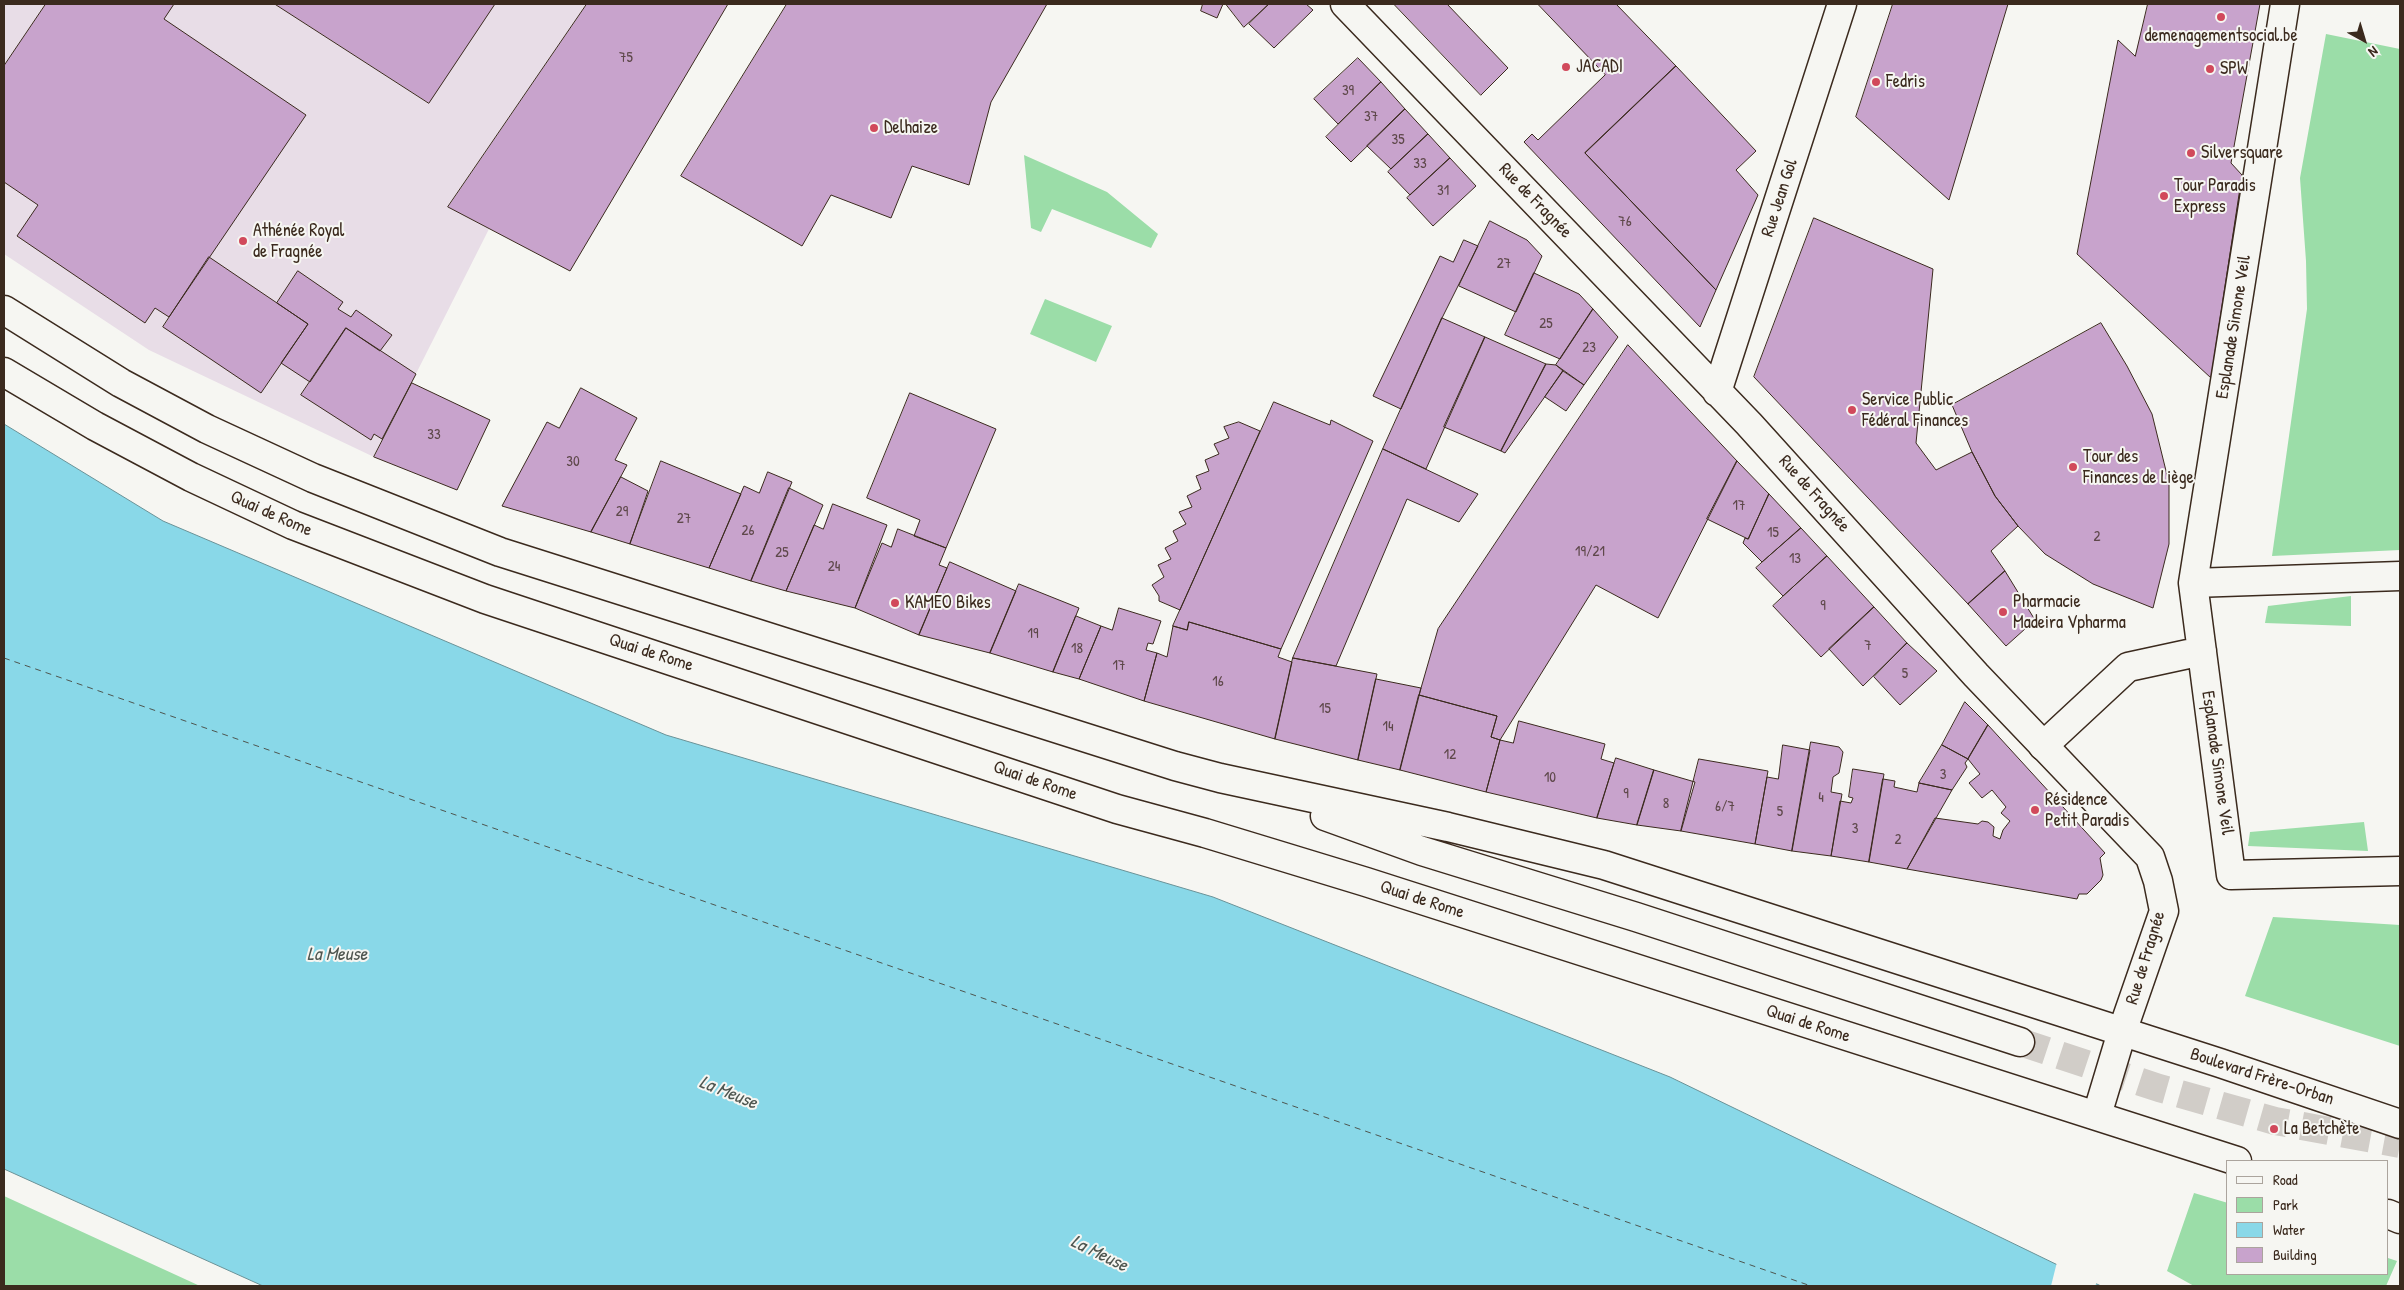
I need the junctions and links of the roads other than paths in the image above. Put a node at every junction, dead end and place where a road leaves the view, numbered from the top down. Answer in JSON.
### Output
{"nodes":[{"id":1,"x":1346,"y":4,"type":"edge"},
{"id":2,"x":1842,"y":4,"type":"edge"},
{"id":3,"x":2285,"y":4,"type":"edge"},
{"id":4,"x":4,"y":310,"type":"edge"},
{"id":5,"x":4,"y":372,"type":"edge"},
{"id":6,"x":1717,"y":392,"type":"junction"},
{"id":7,"x":2400,"y":576,"type":"edge"},
{"id":8,"x":2193,"y":583,"type":"junction"},
{"id":9,"x":2202,"y":650,"type":"junction"},
{"id":10,"x":2043,"y":746,"type":"junction"},
{"id":11,"x":1220,"y":778,"type":"junction"},
{"id":12,"x":2400,"y":871,"type":"edge"},
{"id":13,"x":2122,"y":1032,"type":"junction"},
{"id":14,"x":2020,"y":1042,"type":"tunnel mouth"},
{"id":15,"x":2097,"y":1115,"type":"junction"},
{"id":16,"x":2400,"y":1124,"type":"edge"},
{"id":17,"x":2234,"y":1160,"type":"edge"}],
"edges":[{"from":1,"to":6,"type":"main road","name":"Rue de Fragnée"},
{"from":2,"to":6,"type":"main road","name":"Rue Jean Gol"},
{"from":3,"to":8,"type":"main road","name":"Esplanade Simone Veil"},
{"from":4,"to":11,"type":"main road"},
{"from":5,"to":15,"type":"main road","name":"Quai de Rome"},
{"from":6,"to":10,"type":"main road","name":"Rue de Fragnée"},
{"from":7,"to":8,"type":"main road"},
{"from":8,"to":9,"type":"main road","name":"Esplanade Simone Veil"},
{"from":9,"to":10,"type":"main road"},
{"from":9,"to":12,"type":"main road","name":"Esplanade Simone Veil"},
{"from":10,"to":13,"type":"main road","name":"Rue de Fragnée"},
{"from":11,"to":13,"type":"main road"},
{"from":11,"to":14,"type":"main road"},
{"from":13,"to":15,"type":"main road","name":"Rue de Fragnée"},
{"from":13,"to":16,"type":"main road","name":"Boulevard Frère-Orban"},
{"from":15,"to":17,"type":"main road"}]}
